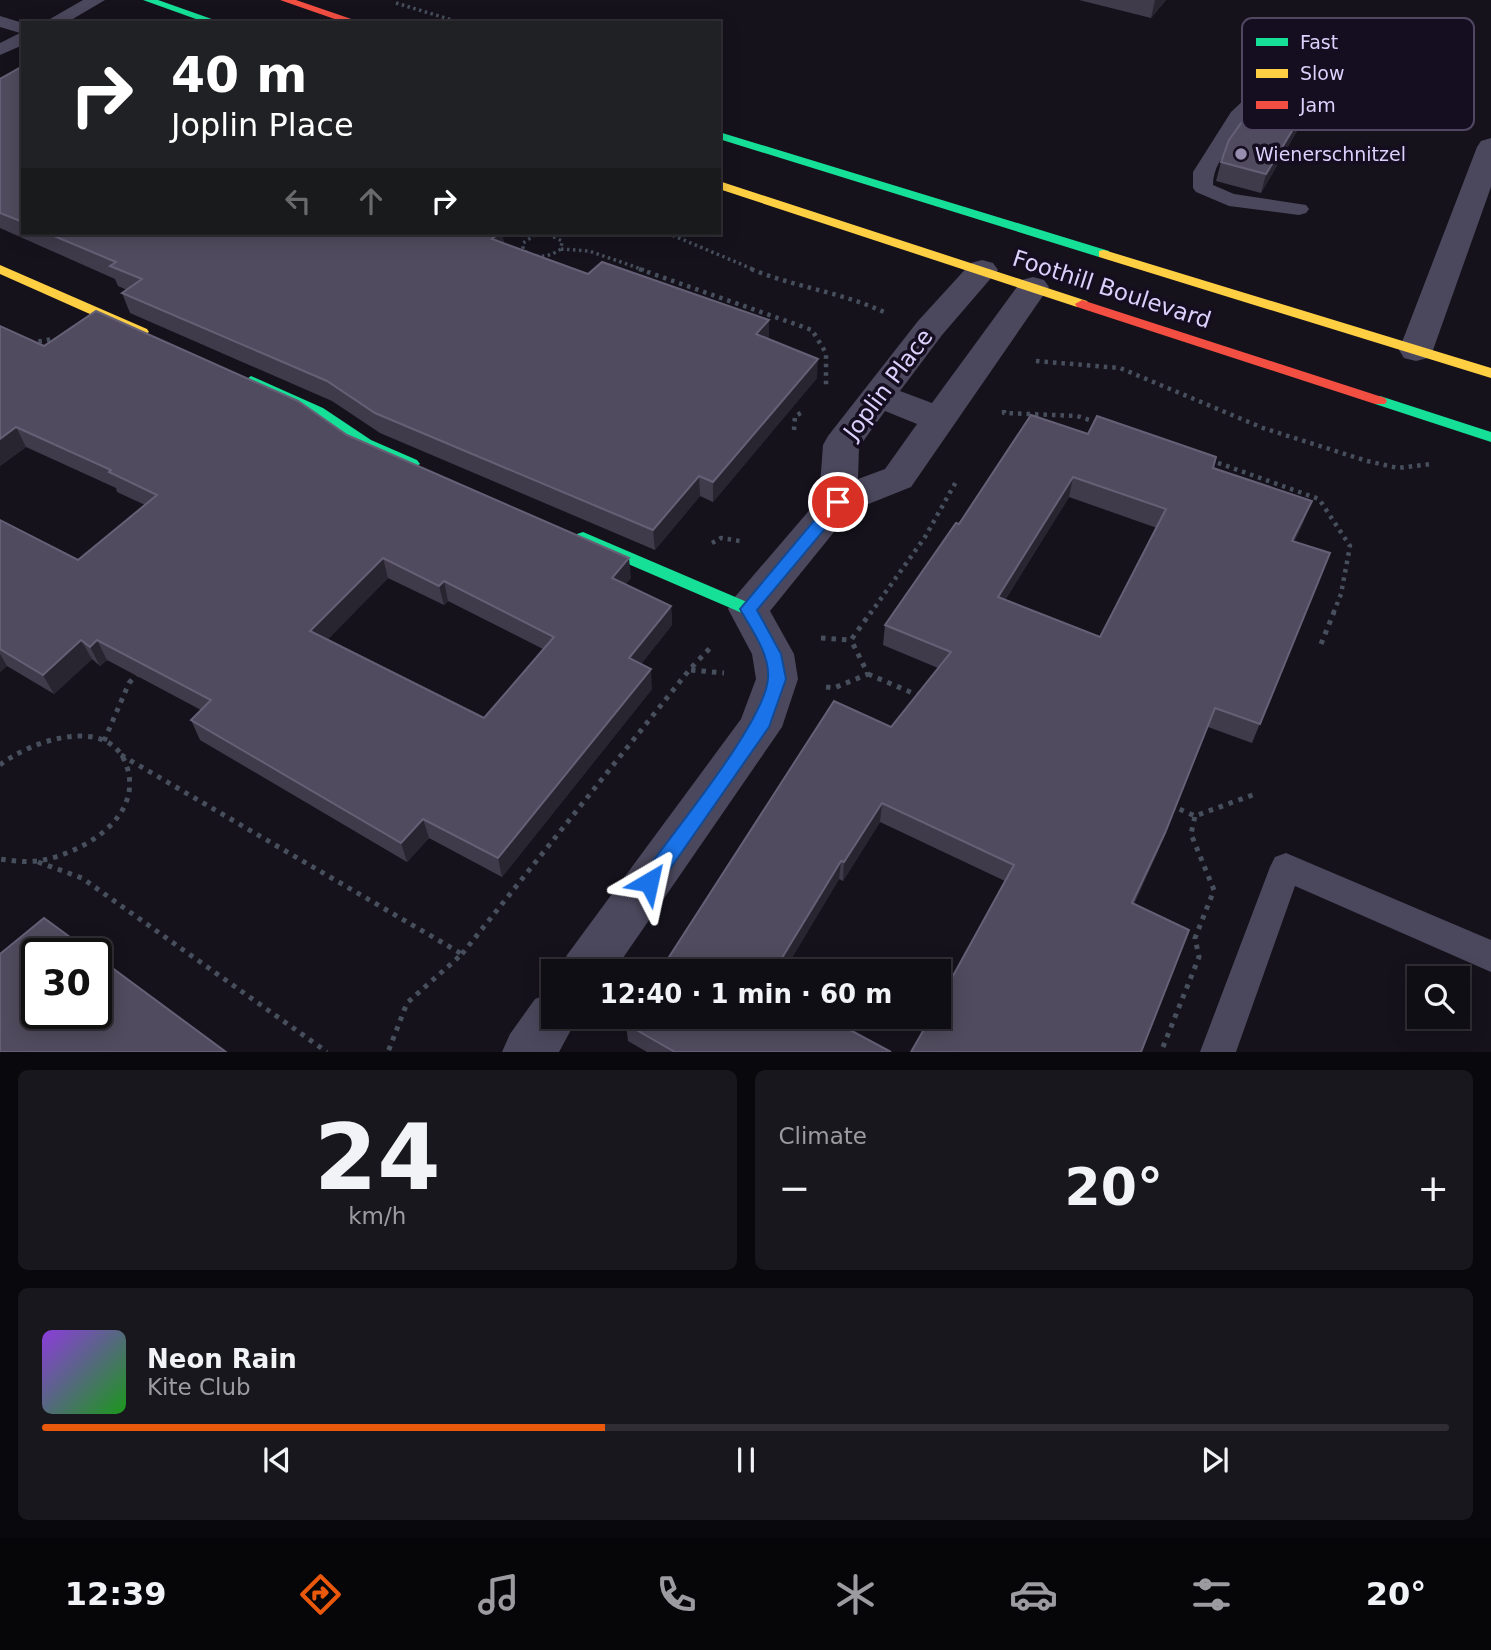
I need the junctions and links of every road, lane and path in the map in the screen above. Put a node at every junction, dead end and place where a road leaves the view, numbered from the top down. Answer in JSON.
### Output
{"nodes":[{"id":1,"x":96,"y":0,"type":"edge"},
{"id":2,"x":148,"y":0,"type":"edge"},
{"id":3,"x":285,"y":0,"type":"edge"},
{"id":4,"x":388,"y":0,"type":"edge"},
{"id":5,"x":0,"y":21,"type":"edge"},
{"id":6,"x":56,"y":21,"type":"edge"},
{"id":7,"x":212,"y":21,"type":"edge"},
{"id":8,"x":352,"y":21,"type":"edge"},
{"id":9,"x":456,"y":21,"type":"edge"},
{"id":10,"x":21,"y":28,"type":"edge"},
{"id":11,"x":1242,"y":112,"type":"edge"},
{"id":12,"x":721,"y":136,"type":"edge"},
{"id":13,"x":1491,"y":148,"type":"edge"},
{"id":14,"x":721,"y":186,"type":"edge"},
{"id":15,"x":1299,"y":209,"type":"dead end"},
{"id":16,"x":529,"y":235,"type":"edge"},
{"id":17,"x":556,"y":235,"type":"edge"},
{"id":18,"x":672,"y":235,"type":"edge"},
{"id":19,"x":561,"y":249,"type":"junction"},
{"id":20,"x":0,"y":269,"type":"edge"},
{"id":21,"x":982,"y":270,"type":"junction"},
{"id":22,"x":1033,"y":286,"type":"junction"},
{"id":23,"x":930,"y":328,"type":"junction"},
{"id":24,"x":156,"y":338,"type":"edge"},
{"id":25,"x":988,"y":347,"type":"junction"},
{"id":26,"x":1416,"y":350,"type":"junction"},
{"id":27,"x":231,"y":372,"type":"edge"},
{"id":28,"x":1491,"y":373,"type":"edge"},
{"id":29,"x":821,"y":392,"type":"dead end"},
{"id":30,"x":879,"y":396,"type":"junction"},
{"id":31,"x":1003,"y":404,"type":"dead end"},
{"id":32,"x":807,"y":410,"type":"dead end"},
{"id":33,"x":1004,"y":413,"type":"junction"},
{"id":34,"x":939,"y":419,"type":"junction"},
{"id":35,"x":995,"y":423,"type":"dead end"},
{"id":36,"x":1101,"y":423,"type":"edge"},
{"id":37,"x":794,"y":433,"type":"dead end"},
{"id":38,"x":1491,"y":437,"type":"edge"},
{"id":39,"x":1199,"y":456,"type":"edge"},
{"id":40,"x":1433,"y":464,"type":"dead end"},
{"id":41,"x":430,"y":472,"type":"edge"},
{"id":42,"x":958,"y":478,"type":"dead end"},
{"id":43,"x":838,"y":502,"type":"junction"},
{"id":44,"x":570,"y":532,"type":"edge"},
{"id":45,"x":743,"y":541,"type":"dead end"},
{"id":46,"x":709,"y":544,"type":"dead end"},
{"id":47,"x":748,"y":609,"type":"junction"},
{"id":48,"x":1321,"y":644,"type":"dead end"},
{"id":49,"x":146,"y":665,"type":"edge"},
{"id":50,"x":690,"y":669,"type":"junction"},
{"id":51,"x":734,"y":674,"type":"dead end"},
{"id":52,"x":868,"y":674,"type":"dead end"},
{"id":53,"x":931,"y":701,"type":"edge"},
{"id":54,"x":104,"y":741,"type":"junction"},
{"id":55,"x":121,"y":755,"type":"junction"},
{"id":56,"x":0,"y":763,"type":"edge"},
{"id":57,"x":1258,"y":793,"type":"dead end"},
{"id":58,"x":1158,"y":800,"type":"edge"},
{"id":59,"x":1195,"y":816,"type":"junction"},
{"id":60,"x":0,"y":859,"type":"edge"},
{"id":61,"x":38,"y":862,"type":"junction"},
{"id":62,"x":462,"y":954,"type":"junction"},
{"id":63,"x":1491,"y":956,"type":"edge"},
{"id":64,"x":594,"y":959,"type":"edge"},
{"id":65,"x":544,"y":1029,"type":"edge"},
{"id":66,"x":1163,"y":1047,"type":"dead end"},
{"id":67,"x":327,"y":1052,"type":"edge"},
{"id":68,"x":388,"y":1052,"type":"edge"},
{"id":69,"x":528,"y":1052,"type":"edge"},
{"id":70,"x":1218,"y":1052,"type":"edge"}],
"edges":[{"from":1,"to":6,"type":"lane"},
{"from":2,"to":7,"type":"main road"},
{"from":3,"to":8,"type":"main road"},
{"from":4,"to":9,"type":"path"},
{"from":5,"to":10,"type":"lane"},
{"from":11,"to":15,"type":"lane"},
{"from":12,"to":26,"type":"main road","name":"Foothill Boulevard"},
{"from":13,"to":26,"type":"street"},
{"from":14,"to":21,"type":"main road","name":"Foothill Boulevard"},
{"from":16,"to":19,"type":"path"},
{"from":17,"to":19,"type":"path"},
{"from":18,"to":23,"type":"path"},
{"from":19,"to":29,"type":"path"},
{"from":20,"to":24,"type":"main road"},
{"from":21,"to":22,"type":"main road","name":"Foothill Boulevard"},
{"from":21,"to":23,"type":"street","name":"Joplin Place"},
{"from":22,"to":25,"type":"street"},
{"from":22,"to":38,"type":"main road","name":"Foothill Boulevard"},
{"from":23,"to":30,"type":"street","name":"Joplin Place"},
{"from":25,"to":34,"type":"street"},
{"from":25,"to":40,"type":"path"},
{"from":26,"to":28,"type":"main road","name":"Foothill Boulevard"},
{"from":27,"to":41,"type":"main road"},
{"from":30,"to":34,"type":"street"},
{"from":30,"to":43,"type":"street","name":"Joplin Place"},
{"from":31,"to":33,"type":"path"},
{"from":32,"to":37,"type":"path"},
{"from":33,"to":35,"type":"path"},
{"from":33,"to":36,"type":"path"},
{"from":34,"to":43,"type":"street"},
{"from":39,"to":48,"type":"path"},
{"from":42,"to":47,"type":"path"},
{"from":43,"to":47,"type":"street"},
{"from":44,"to":47,"type":"main road"},
{"from":45,"to":46,"type":"path"},
{"from":47,"to":50,"type":"path"},
{"from":47,"to":64,"type":"street"},
{"from":49,"to":54,"type":"path"},
{"from":50,"to":51,"type":"path"},
{"from":50,"to":62,"type":"path"},
{"from":52,"to":53,"type":"path"},
{"from":54,"to":55,"type":"path"},
{"from":54,"to":56,"type":"path"},
{"from":55,"to":61,"type":"path"},
{"from":55,"to":62,"type":"path"},
{"from":57,"to":59,"type":"path"},
{"from":58,"to":59,"type":"path"},
{"from":59,"to":66,"type":"path"},
{"from":60,"to":61,"type":"path"},
{"from":61,"to":67,"type":"path"},
{"from":62,"to":68,"type":"path"},
{"from":63,"to":70,"type":"lane"},
{"from":65,"to":69,"type":"street"}]}
